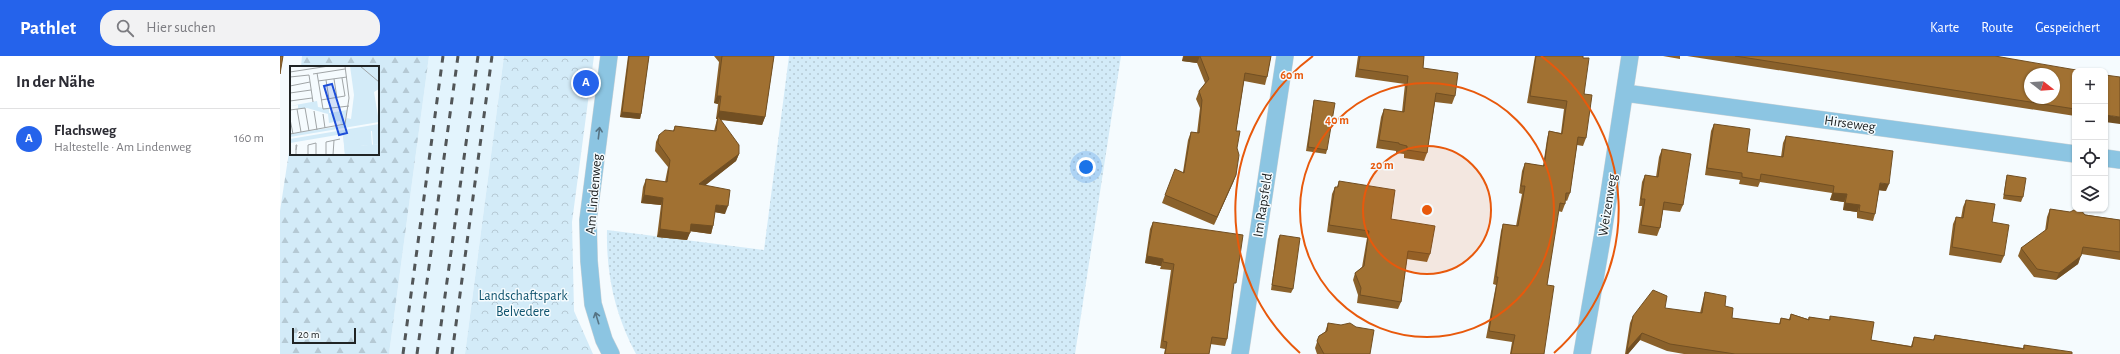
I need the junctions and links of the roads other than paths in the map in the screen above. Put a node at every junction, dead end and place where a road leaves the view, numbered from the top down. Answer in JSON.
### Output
{"nodes":[{"id":1,"x":610,"y":56,"type":"edge"},
{"id":2,"x":1285,"y":56,"type":"edge"},
{"id":3,"x":1630,"y":56,"type":"edge"},
{"id":4,"x":1625,"y":93,"type":"junction"},
{"id":5,"x":2072,"y":154,"type":"edge"},
{"id":6,"x":2108,"y":158,"type":"edge"},
{"id":7,"x":2120,"y":160,"type":"edge"},
{"id":8,"x":611,"y":354,"type":"edge"},
{"id":9,"x":1240,"y":354,"type":"edge"},
{"id":10,"x":1582,"y":354,"type":"edge"}],
"edges":[{"from":8,"to":1,"type":"street","name":"Am Lindenweg","one_way":true},
{"from":2,"to":9,"type":"street","name":"Im Rapsfeld"},
{"from":3,"to":4,"type":"street","name":"Weizenweg"},
{"from":4,"to":5,"type":"street","name":"Hirseweg"},
{"from":4,"to":10,"type":"street","name":"Weizenweg"},
{"from":6,"to":7,"type":"street"}]}
